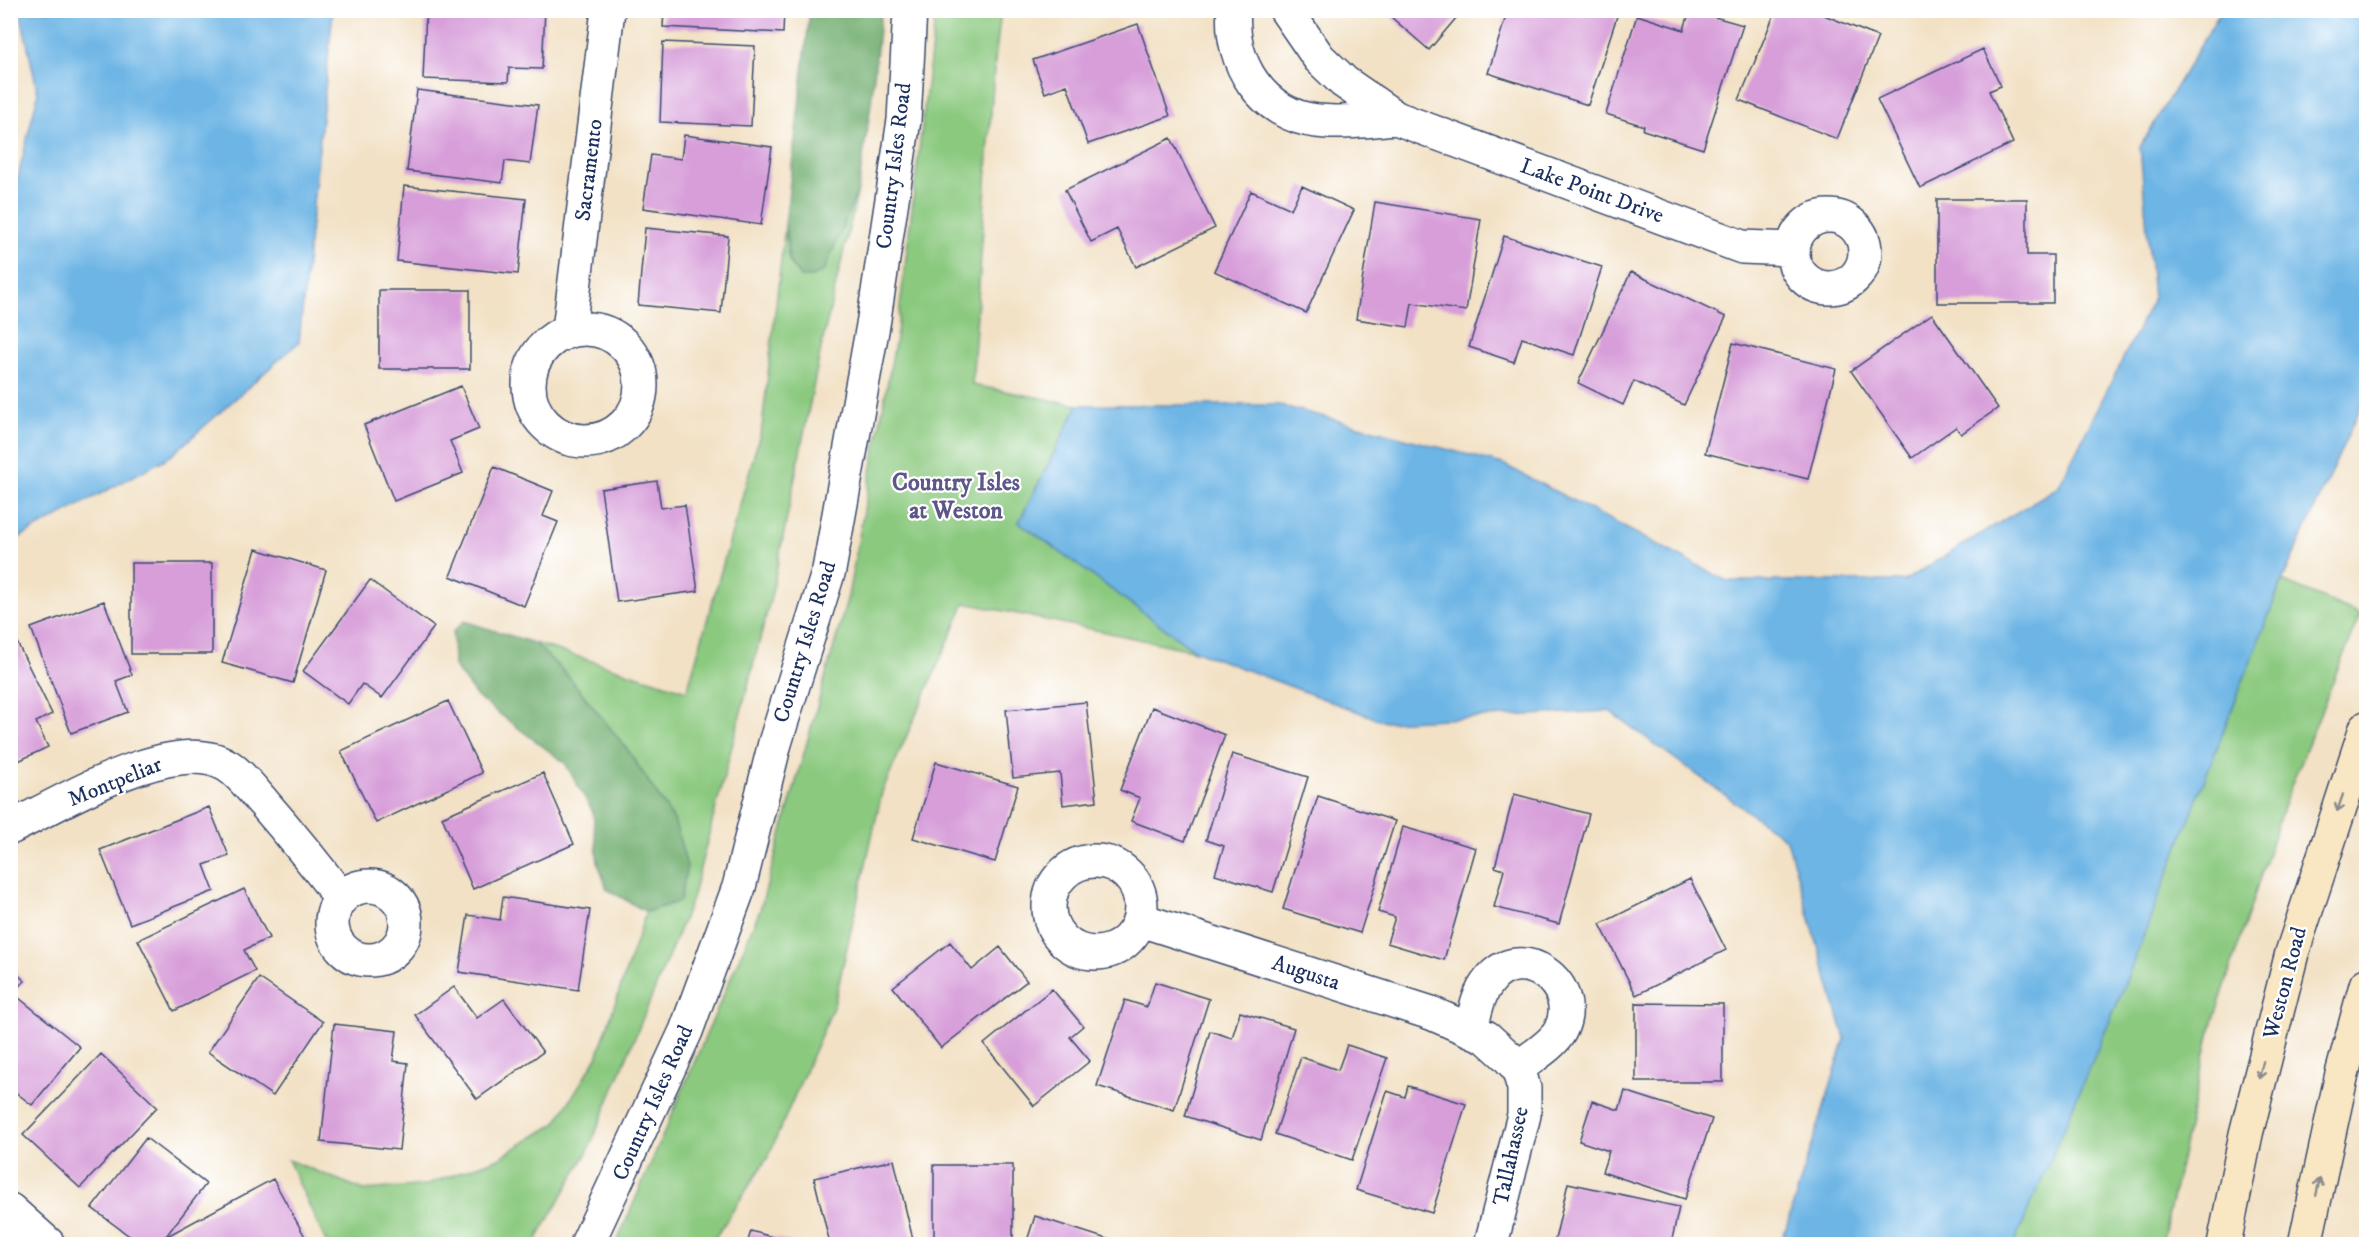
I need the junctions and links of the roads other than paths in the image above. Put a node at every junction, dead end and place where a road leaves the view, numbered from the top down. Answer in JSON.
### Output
{"nodes":[{"id":1,"x":608,"y":10,"type":"edge"},
{"id":2,"x":909,"y":10,"type":"edge"},
{"id":3,"x":1234,"y":10,"type":"edge"},
{"id":4,"x":1286,"y":10,"type":"edge"},
{"id":5,"x":1396,"y":118,"type":"junction"},
{"id":6,"x":1792,"y":249,"type":"dead end"},
{"id":7,"x":569,"y":330,"type":"dead end"},
{"id":8,"x":2367,"y":728,"type":"edge"},
{"id":9,"x":10,"y":828,"type":"edge"},
{"id":10,"x":341,"y":898,"type":"dead end"},
{"id":11,"x":1141,"y":920,"type":"dead end"},
{"id":12,"x":2367,"y":986,"type":"edge"},
{"id":13,"x":1471,"y":1029,"type":"junction"},
{"id":14,"x":1518,"y":1068,"type":"junction"},
{"id":15,"x":10,"y":1210,"type":"edge"},
{"id":16,"x":48,"y":1245,"type":"edge"},
{"id":17,"x":587,"y":1245,"type":"edge"},
{"id":18,"x":1491,"y":1245,"type":"edge"},
{"id":19,"x":2224,"y":1245,"type":"edge"},
{"id":20,"x":2305,"y":1245,"type":"edge"}],
"edges":[{"from":1,"to":7,"type":"street","name":"Sacramento"},
{"from":2,"to":17,"type":"street","name":"Country Isles Road"},
{"from":3,"to":5,"type":"street","name":"Lake Point Drive"},
{"from":4,"to":5,"type":"street","name":"Lake Point Drive"},
{"from":5,"to":6,"type":"street","name":"Lake Point Drive"},
{"from":8,"to":19,"type":"main road","name":"Weston Road","one_way":true},
{"from":9,"to":10,"type":"street","name":"Montpeliar"},
{"from":11,"to":13,"type":"street","name":"Augusta"},
{"from":20,"to":12,"type":"main road","one_way":true},
{"from":13,"to":14,"type":"street"},
{"from":13,"to":14,"type":"street"},
{"from":14,"to":18,"type":"street","name":"Tallahassee"},
{"from":15,"to":16,"type":"street"}]}
